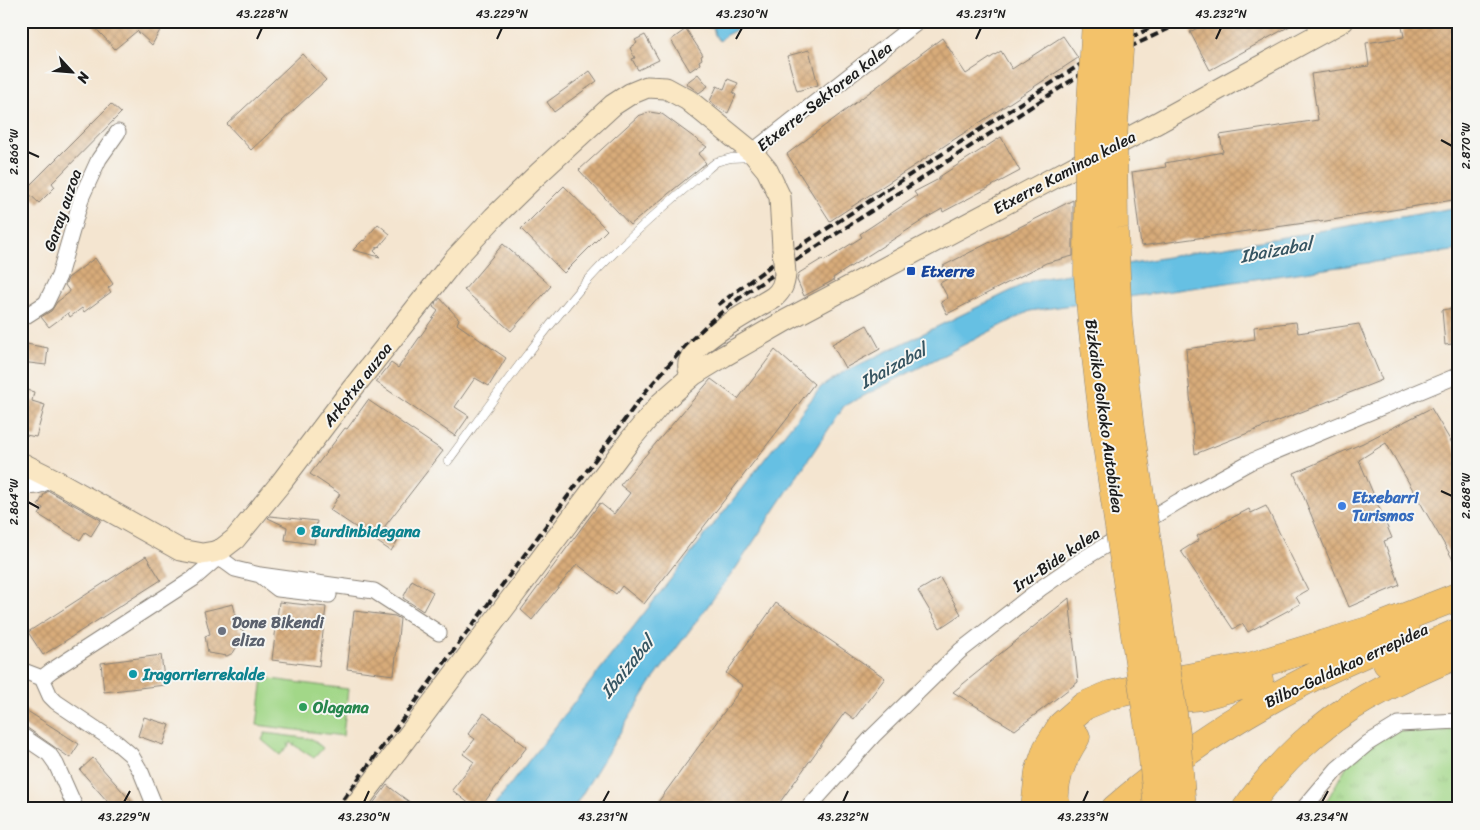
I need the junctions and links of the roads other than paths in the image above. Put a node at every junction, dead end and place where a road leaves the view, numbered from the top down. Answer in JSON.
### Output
{"nodes":[{"id":1,"x":919,"y":21,"type":"edge"},
{"id":2,"x":1096,"y":21,"type":"edge"},
{"id":3,"x":1121,"y":21,"type":"edge"},
{"id":4,"x":1343,"y":21,"type":"edge"},
{"id":5,"x":666,"y":88,"type":"joint"},
{"id":6,"x":118,"y":132,"type":"dead end"},
{"id":7,"x":754,"y":154,"type":"junction"},
{"id":8,"x":21,"y":319,"type":"edge"},
{"id":9,"x":693,"y":375,"type":"junction"},
{"id":10,"x":1459,"y":375,"type":"edge"},
{"id":11,"x":448,"y":461,"type":"dead end"},
{"id":12,"x":21,"y":463,"type":"edge"},
{"id":13,"x":53,"y":479,"type":"junction"},
{"id":14,"x":21,"y":485,"type":"edge"},
{"id":15,"x":215,"y":556,"type":"junction"},
{"id":16,"x":1459,"y":596,"type":"edge"},
{"id":17,"x":1459,"y":613,"type":"edge"},
{"id":18,"x":1418,"y":630,"type":"junction"},
{"id":19,"x":1459,"y":632,"type":"edge"},
{"id":20,"x":439,"y":633,"type":"dead end"},
{"id":21,"x":1459,"y":654,"type":"edge"},
{"id":22,"x":21,"y":670,"type":"edge"},
{"id":23,"x":42,"y":678,"type":"junction"},
{"id":24,"x":1459,"y":721,"type":"edge"},
{"id":25,"x":21,"y":735,"type":"edge"},
{"id":26,"x":76,"y":809,"type":"edge"},
{"id":27,"x":156,"y":809,"type":"edge"},
{"id":28,"x":353,"y":809,"type":"edge"},
{"id":29,"x":807,"y":809,"type":"edge"},
{"id":30,"x":1035,"y":809,"type":"edge"},
{"id":31,"x":1056,"y":809,"type":"edge"},
{"id":32,"x":1115,"y":809,"type":"edge"},
{"id":33,"x":1142,"y":809,"type":"edge"},
{"id":34,"x":1158,"y":809,"type":"edge"},
{"id":35,"x":1182,"y":809,"type":"edge"},
{"id":36,"x":1246,"y":809,"type":"edge"},
{"id":37,"x":1303,"y":809,"type":"edge"}],
"edges":[{"from":1,"to":7,"type":"street","name":"Etxerre-Sektorea kalea"},
{"from":2,"to":34,"type":"highway","name":"Bizkaiko Golkoko Autobidea","bridge":true},
{"from":3,"to":35,"type":"highway","name":"Bizkaiko Golkoko Autobidea","bridge":true},
{"from":4,"to":9,"type":"street","name":"Etxerre Kaminoa kalea"},
{"from":5,"to":7,"type":"street","name":"Etxerre-Sektorea kalea"},
{"from":5,"to":15,"type":"street","name":"Arkotxa auzoa"},
{"from":6,"to":8,"type":"street","name":"Garay auzoa"},
{"from":7,"to":9,"type":"street","name":"Etxerre-Sektorea kalea","bridge":true},
{"from":7,"to":11,"type":"lane"},
{"from":9,"to":28,"type":"street"},
{"from":10,"to":29,"type":"street","name":"Iru-Bide kalea"},
{"from":12,"to":13,"type":"street","name":"Arkotxa auzoa"},
{"from":13,"to":14,"type":"street"},
{"from":13,"to":15,"type":"street","name":"Arkotxa auzoa"},
{"from":15,"to":20,"type":"street","name":"Arkotxa auzoa"},
{"from":15,"to":23,"type":"street"},
{"from":16,"to":30,"type":"highway"},
{"from":17,"to":18,"type":"highway","name":"Bilbo-Galdakao errepidea"},
{"from":18,"to":31,"type":"highway"},
{"from":18,"to":32,"type":"highway","name":"Bilbo-Galdakao errepidea"},
{"from":19,"to":33,"type":"highway","name":"Bilbo-Galdakao errepidea"},
{"from":21,"to":36,"type":"highway"},
{"from":22,"to":23,"type":"street"},
{"from":23,"to":27,"type":"street"},
{"from":24,"to":37,"type":"street"},
{"from":25,"to":26,"type":"street"}]}
